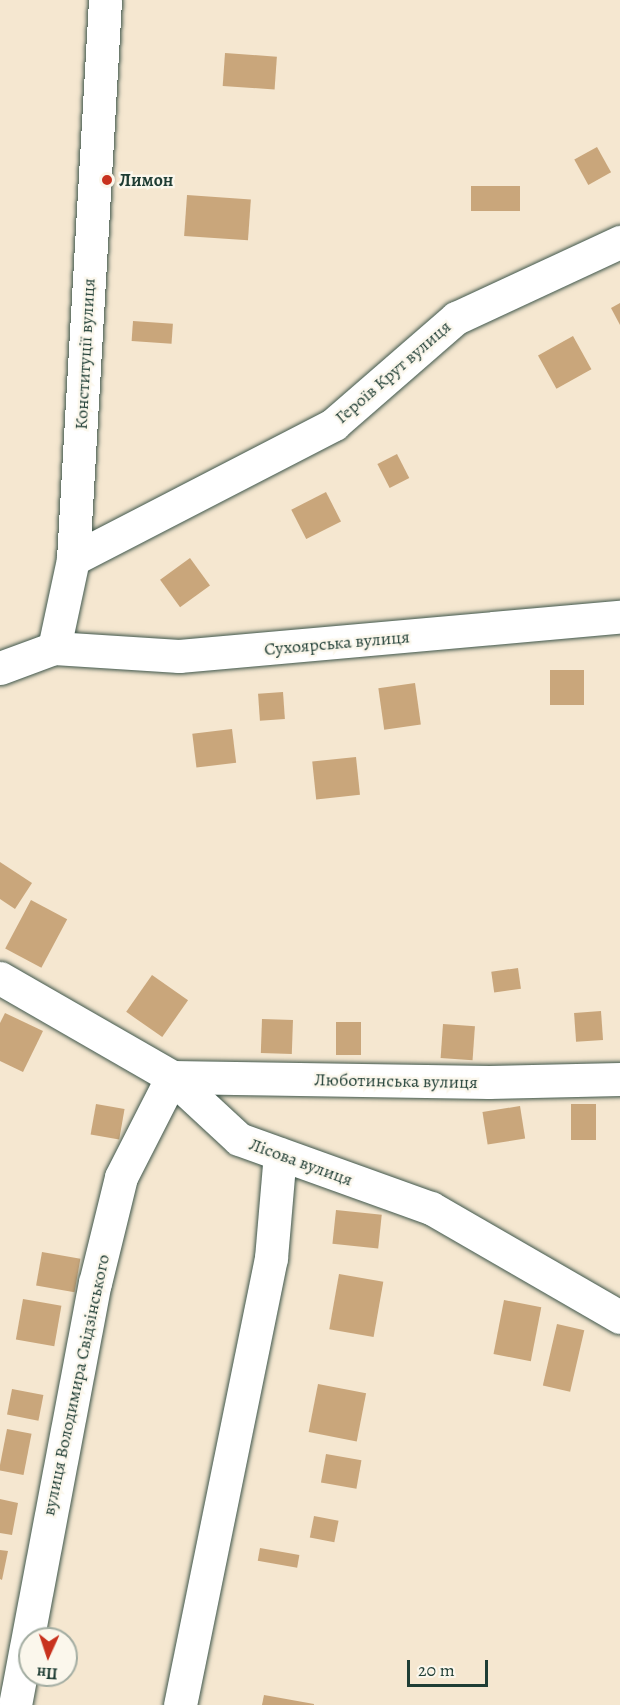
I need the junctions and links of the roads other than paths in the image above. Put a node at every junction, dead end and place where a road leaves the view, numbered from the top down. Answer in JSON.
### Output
{"nodes":[{"id":1,"x":105,"y":0,"type":"edge"},
{"id":2,"x":620,"y":242,"type":"edge"},
{"id":3,"x":73,"y":559,"type":"junction"},
{"id":4,"x":620,"y":617,"type":"edge"},
{"id":5,"x":54,"y":648,"type":"junction"},
{"id":6,"x":0,"y":668,"type":"edge"},
{"id":7,"x":0,"y":978,"type":"edge"},
{"id":8,"x":172,"y":1077,"type":"junction"},
{"id":9,"x":620,"y":1079,"type":"edge"},
{"id":10,"x":279,"y":1154,"type":"junction"},
{"id":11,"x":620,"y":1317,"type":"edge"},
{"id":12,"x":15,"y":1705,"type":"edge"},
{"id":13,"x":180,"y":1705,"type":"edge"}],
"edges":[{"from":1,"to":3,"type":"street","name":"Конституції вулиця"},
{"from":2,"to":3,"type":"street","name":"Героїв Крут вулиця"},
{"from":3,"to":5,"type":"street","name":"Конституції вулиця"},
{"from":4,"to":5,"type":"street","name":"Сухоярська вулиця"},
{"from":5,"to":6,"type":"street"},
{"from":7,"to":8,"type":"street","name":"Лісова вулиця"},
{"from":8,"to":9,"type":"street","name":"Люботинська вулиця"},
{"from":8,"to":10,"type":"street","name":"Лісова вулиця"},
{"from":8,"to":12,"type":"street","name":"вулиця Володимира Свідзінського"},
{"from":10,"to":11,"type":"street","name":"Лісова вулиця"},
{"from":10,"to":13,"type":"street"}]}
